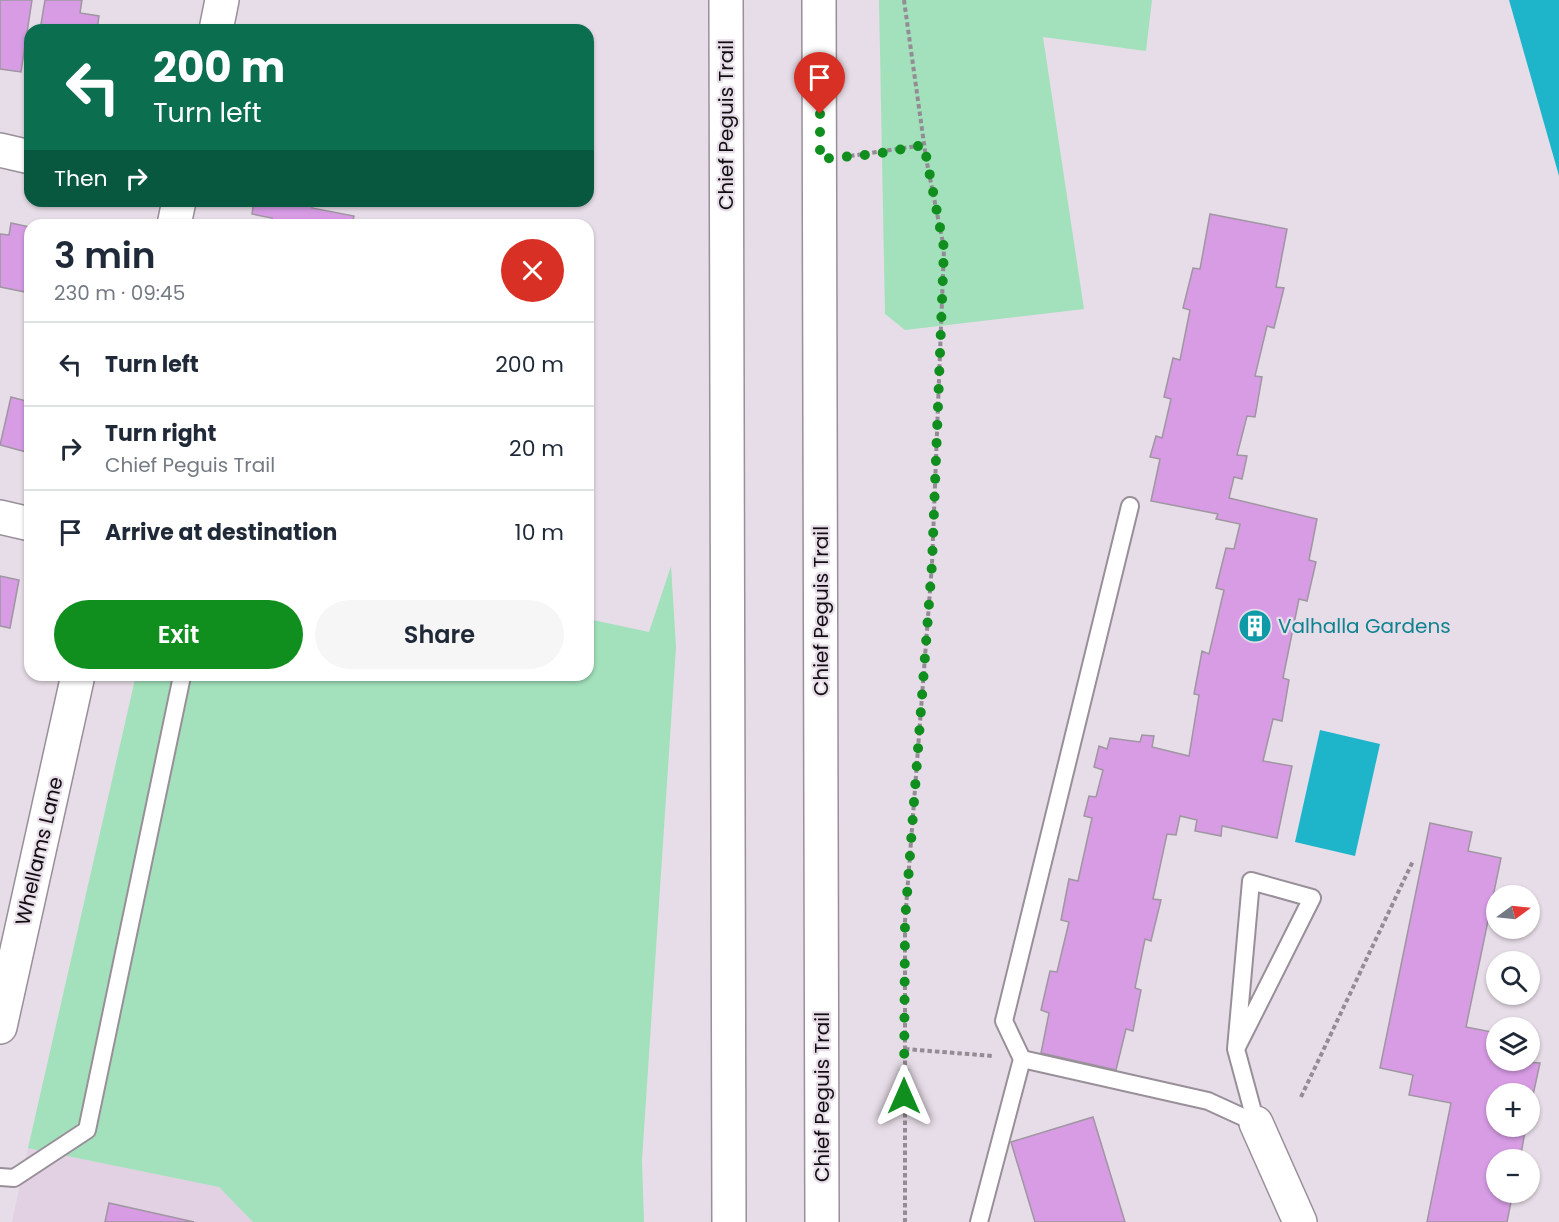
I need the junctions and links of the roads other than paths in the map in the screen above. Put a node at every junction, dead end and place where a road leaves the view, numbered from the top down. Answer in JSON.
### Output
{"nodes":[{"id":1,"x":222,"y":0,"type":"edge"},
{"id":2,"x":726,"y":0,"type":"edge"},
{"id":3,"x":819,"y":0,"type":"edge"},
{"id":4,"x":217,"y":24,"type":"edge"},
{"id":5,"x":0,"y":150,"type":"edge"},
{"id":6,"x":24,"y":156,"type":"edge"},
{"id":7,"x":1130,"y":506,"type":"dead end"},
{"id":8,"x":0,"y":517,"type":"edge"},
{"id":9,"x":24,"y":523,"type":"edge"},
{"id":10,"x":77,"y":681,"type":"edge"},
{"id":11,"x":181,"y":681,"type":"edge"},
{"id":12,"x":0,"y":1027,"type":"edge"},
{"id":13,"x":1236,"y":1049,"type":"junction"},
{"id":14,"x":1023,"y":1059,"type":"junction"},
{"id":15,"x":1256,"y":1123,"type":"junction"},
{"id":16,"x":0,"y":1177,"type":"edge"},
{"id":17,"x":729,"y":1222,"type":"edge"},
{"id":18,"x":822,"y":1222,"type":"edge"},
{"id":19,"x":980,"y":1222,"type":"edge"},
{"id":20,"x":1300,"y":1222,"type":"edge"}],
"edges":[{"from":1,"to":4,"type":"main road"},
{"from":2,"to":17,"type":"main road","name":"Chief Peguis Trail"},
{"from":3,"to":18,"type":"main road","name":"Chief Peguis Trail"},
{"from":5,"to":6,"type":"main road"},
{"from":7,"to":14,"type":"lane"},
{"from":8,"to":9,"type":"main road"},
{"from":10,"to":12,"type":"main road","name":"Whellams Lane"},
{"from":11,"to":16,"type":"lane"},
{"from":13,"to":13,"type":"lane"},
{"from":13,"to":15,"type":"lane"},
{"from":14,"to":15,"type":"lane"},
{"from":14,"to":19,"type":"lane"},
{"from":15,"to":20,"type":"main road"}]}
